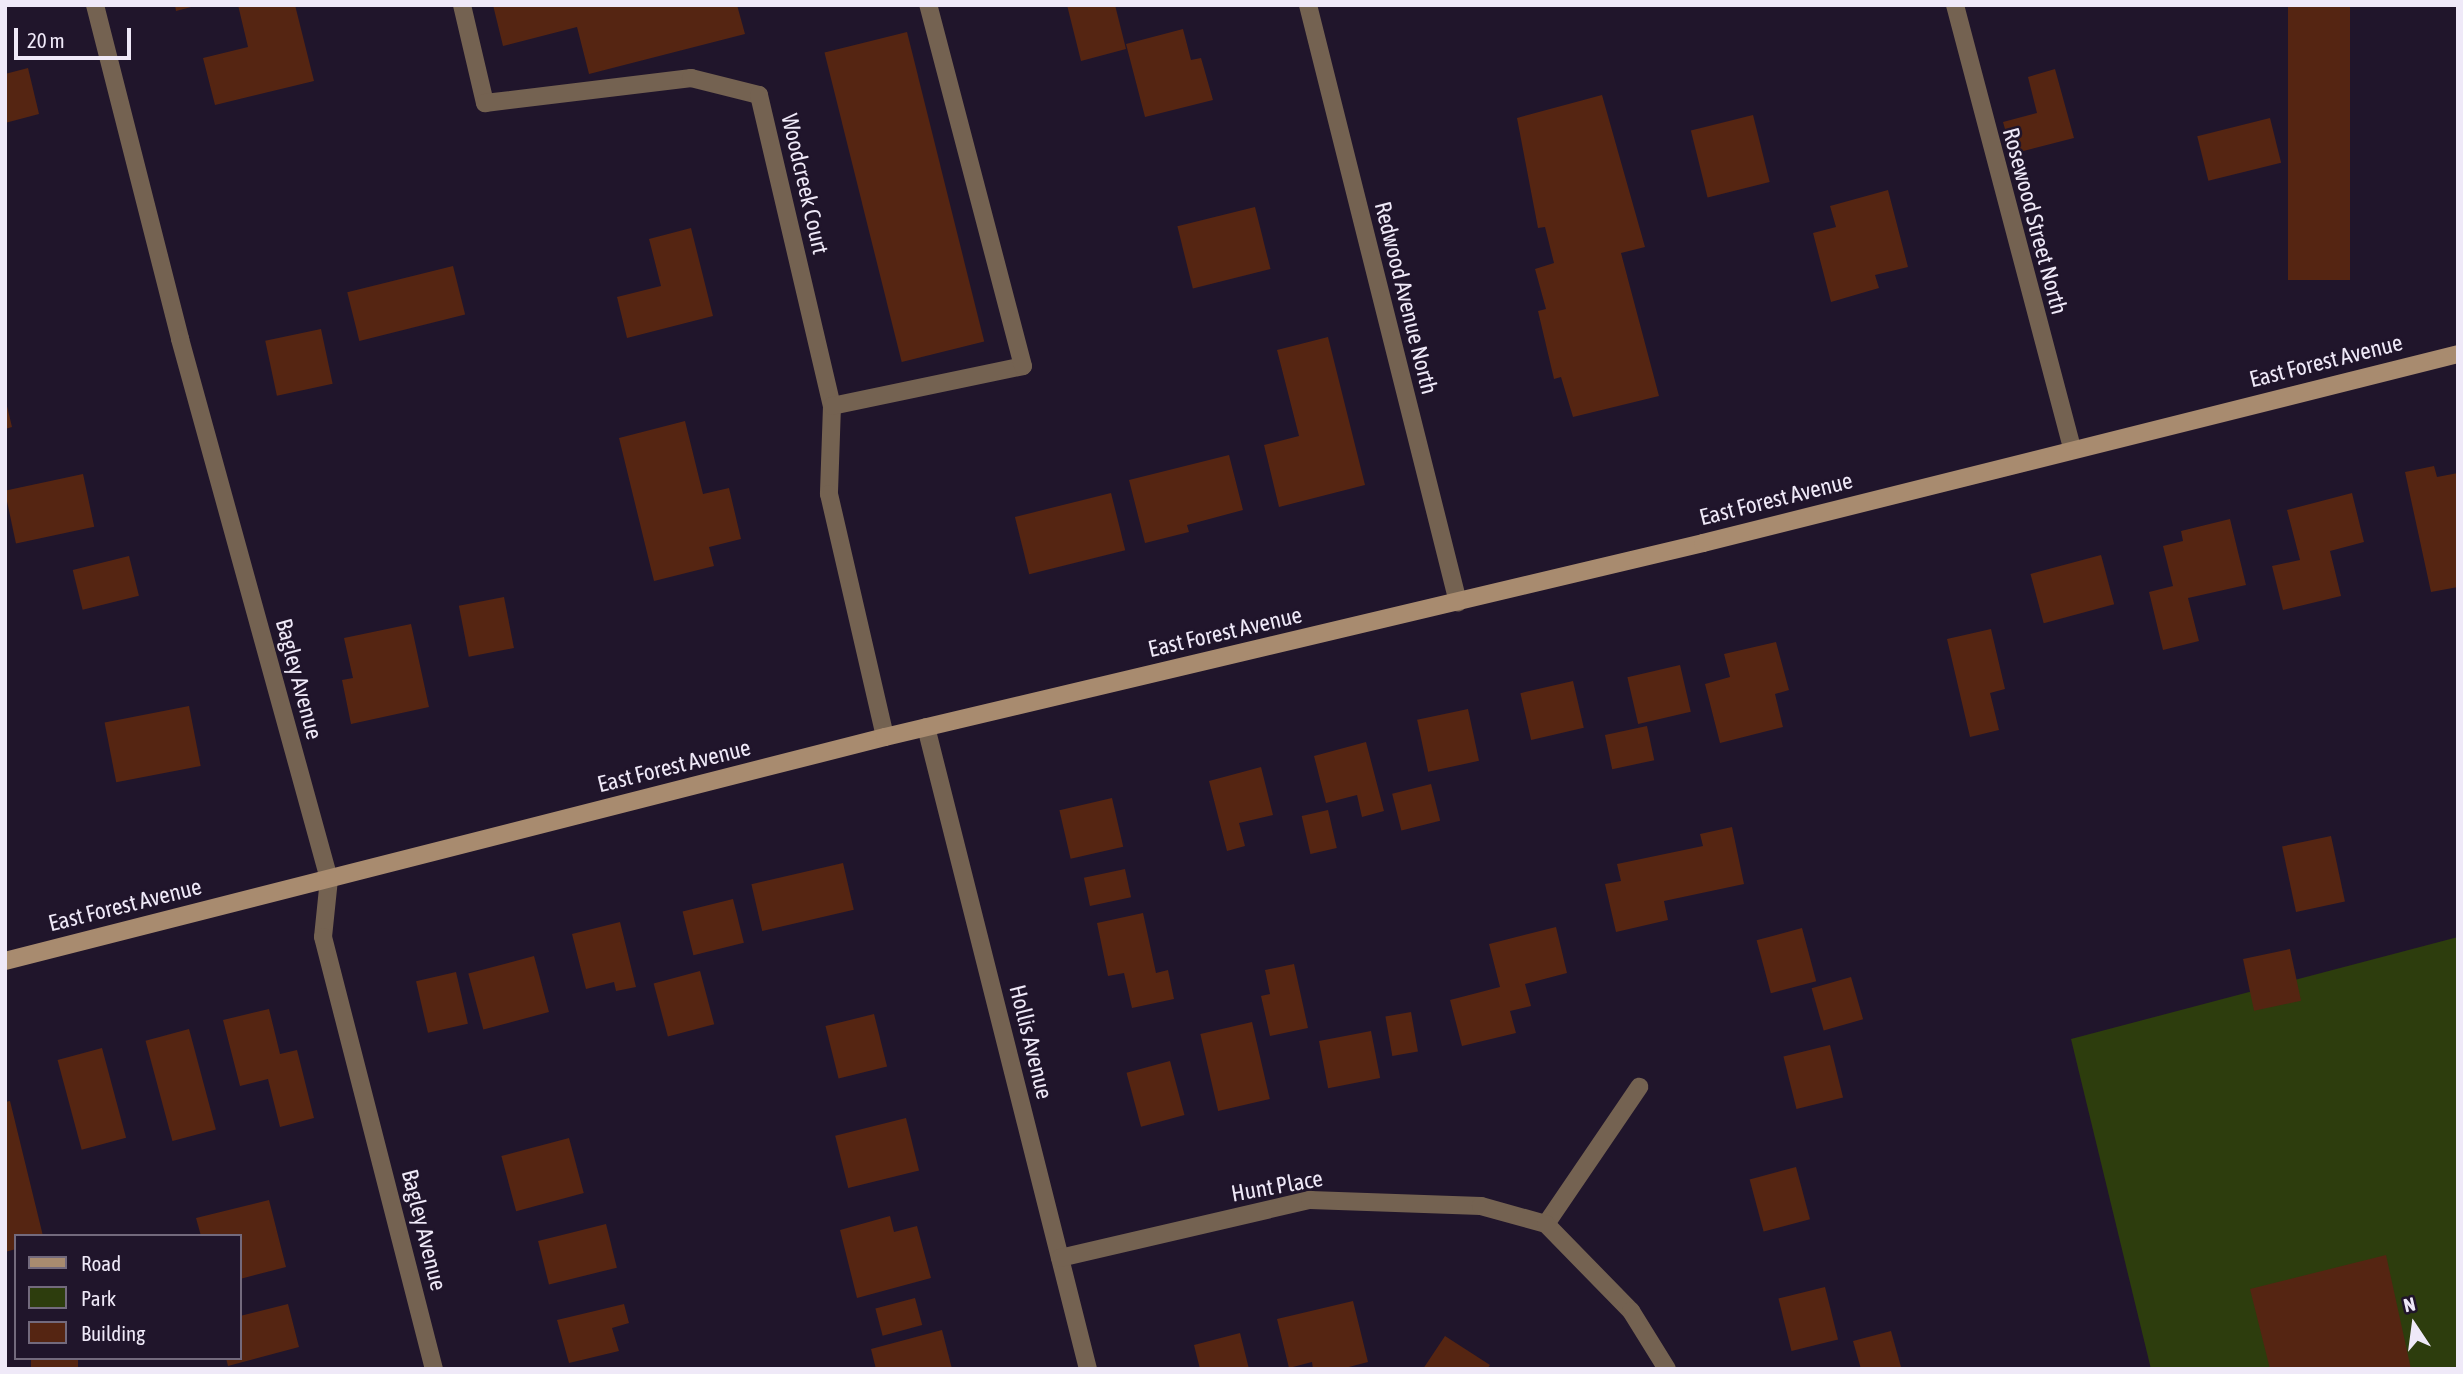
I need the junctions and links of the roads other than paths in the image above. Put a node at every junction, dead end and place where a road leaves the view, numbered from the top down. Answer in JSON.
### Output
{"nodes":[{"id":1,"x":95,"y":5,"type":"edge"},
{"id":2,"x":462,"y":5,"type":"edge"},
{"id":3,"x":929,"y":5,"type":"edge"},
{"id":4,"x":1308,"y":5,"type":"edge"},
{"id":5,"x":1955,"y":5,"type":"edge"},
{"id":6,"x":2458,"y":354,"type":"edge"},
{"id":7,"x":832,"y":406,"type":"junction"},
{"id":8,"x":2072,"y":449,"type":"junction"},
{"id":9,"x":1458,"y":602,"type":"junction"},
{"id":10,"x":926,"y":727,"type":"junction"},
{"id":11,"x":886,"y":737,"type":"junction"},
{"id":12,"x":329,"y":878,"type":"junction"},
{"id":13,"x":5,"y":961,"type":"edge"},
{"id":14,"x":1639,"y":1087,"type":"dead end"},
{"id":15,"x":1546,"y":1224,"type":"junction"},
{"id":16,"x":1060,"y":1258,"type":"junction"},
{"id":17,"x":434,"y":1369,"type":"edge"},
{"id":18,"x":1088,"y":1369,"type":"edge"},
{"id":19,"x":1667,"y":1369,"type":"edge"}],
"edges":[{"from":1,"to":12,"type":"street","name":"Bagley Avenue"},
{"from":2,"to":7,"type":"street","name":"Woodcreek Court"},
{"from":3,"to":7,"type":"street"},
{"from":4,"to":9,"type":"street","name":"Redwood Avenue North"},
{"from":5,"to":8,"type":"street","name":"Rosewood Street North"},
{"from":6,"to":8,"type":"street","name":"East Forest Avenue"},
{"from":7,"to":11,"type":"street","name":"Woodcreek Court"},
{"from":8,"to":9,"type":"street","name":"East Forest Avenue"},
{"from":9,"to":10,"type":"street","name":"East Forest Avenue"},
{"from":10,"to":11,"type":"street","name":"East Forest Avenue"},
{"from":10,"to":16,"type":"street","name":"Hollis Avenue"},
{"from":11,"to":12,"type":"street","name":"East Forest Avenue"},
{"from":12,"to":13,"type":"street","name":"East Forest Avenue"},
{"from":12,"to":17,"type":"street","name":"Bagley Avenue"},
{"from":14,"to":15,"type":"street"},
{"from":15,"to":16,"type":"street","name":"Hunt Place"},
{"from":15,"to":19,"type":"street","name":"Hunt Place"},
{"from":16,"to":18,"type":"street","name":"Hollis Avenue"}]}
